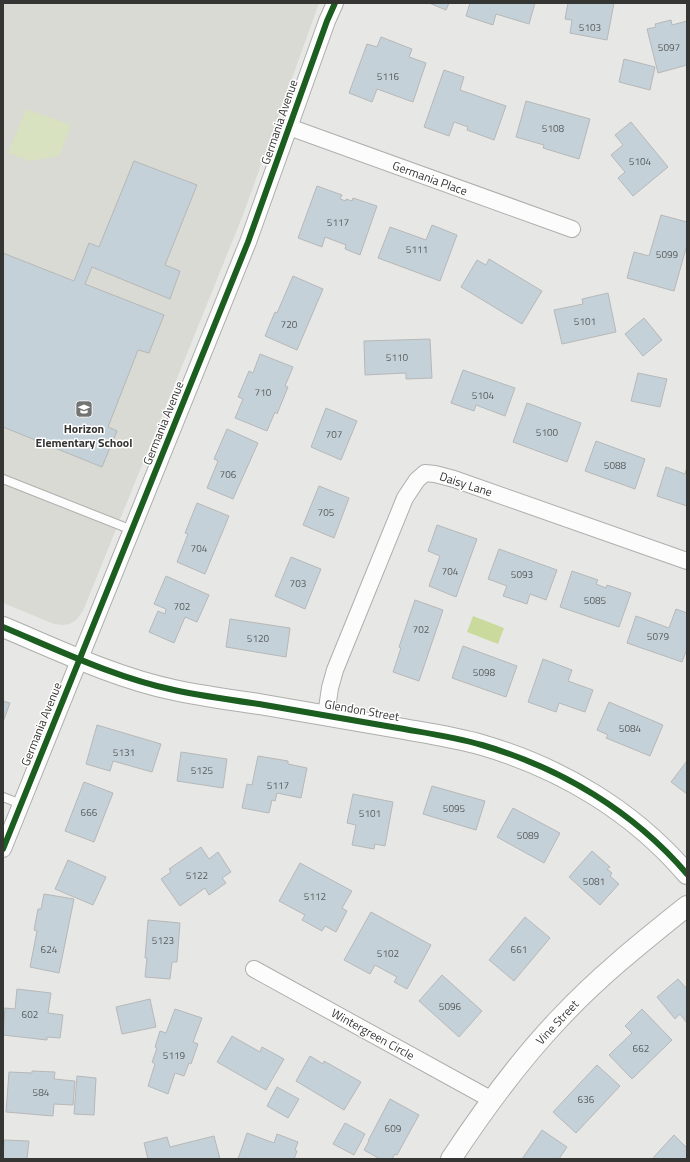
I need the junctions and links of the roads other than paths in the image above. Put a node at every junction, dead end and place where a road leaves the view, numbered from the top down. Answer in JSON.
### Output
{"nodes":[{"id":1,"x":335,"y":3,"type":"edge"},
{"id":2,"x":289,"y":127,"type":"junction"},
{"id":3,"x":572,"y":229,"type":"dead end"},
{"id":4,"x":3,"y":479,"type":"edge"},
{"id":5,"x":132,"y":530,"type":"junction"},
{"id":6,"x":687,"y":561,"type":"edge"},
{"id":7,"x":3,"y":627,"type":"edge"},
{"id":8,"x":80,"y":658,"type":"junction"},
{"id":9,"x":326,"y":715,"type":"junction"},
{"id":10,"x":3,"y":797,"type":"edge"},
{"id":11,"x":21,"y":804,"type":"junction"},
{"id":12,"x":3,"y":849,"type":"edge"},
{"id":13,"x":687,"y":874,"type":"edge"},
{"id":14,"x":687,"y":906,"type":"edge"},
{"id":15,"x":254,"y":969,"type":"dead end"},
{"id":16,"x":492,"y":1100,"type":"junction"},
{"id":17,"x":452,"y":1159,"type":"edge"}],
"edges":[{"from":1,"to":2,"type":"street","name":"Germania Avenue"},
{"from":2,"to":3,"type":"street","name":"Germania Place"},
{"from":2,"to":5,"type":"street","name":"Germania Avenue"},
{"from":4,"to":5,"type":"lane"},
{"from":5,"to":8,"type":"street","name":"Germania Avenue"},
{"from":6,"to":9,"type":"street","name":"Daisy Lane"},
{"from":7,"to":8,"type":"street","name":"Glendon Street"},
{"from":8,"to":9,"type":"street","name":"Glendon Street"},
{"from":8,"to":11,"type":"street","name":"Germania Avenue"},
{"from":9,"to":13,"type":"street","name":"Glendon Street"},
{"from":10,"to":11,"type":"lane"},
{"from":11,"to":12,"type":"street","name":"Germania Avenue"},
{"from":14,"to":16,"type":"street","name":"Vine Street"},
{"from":15,"to":16,"type":"street","name":"Wintergreen Circle"},
{"from":16,"to":17,"type":"street","name":"Vine Street"}]}
